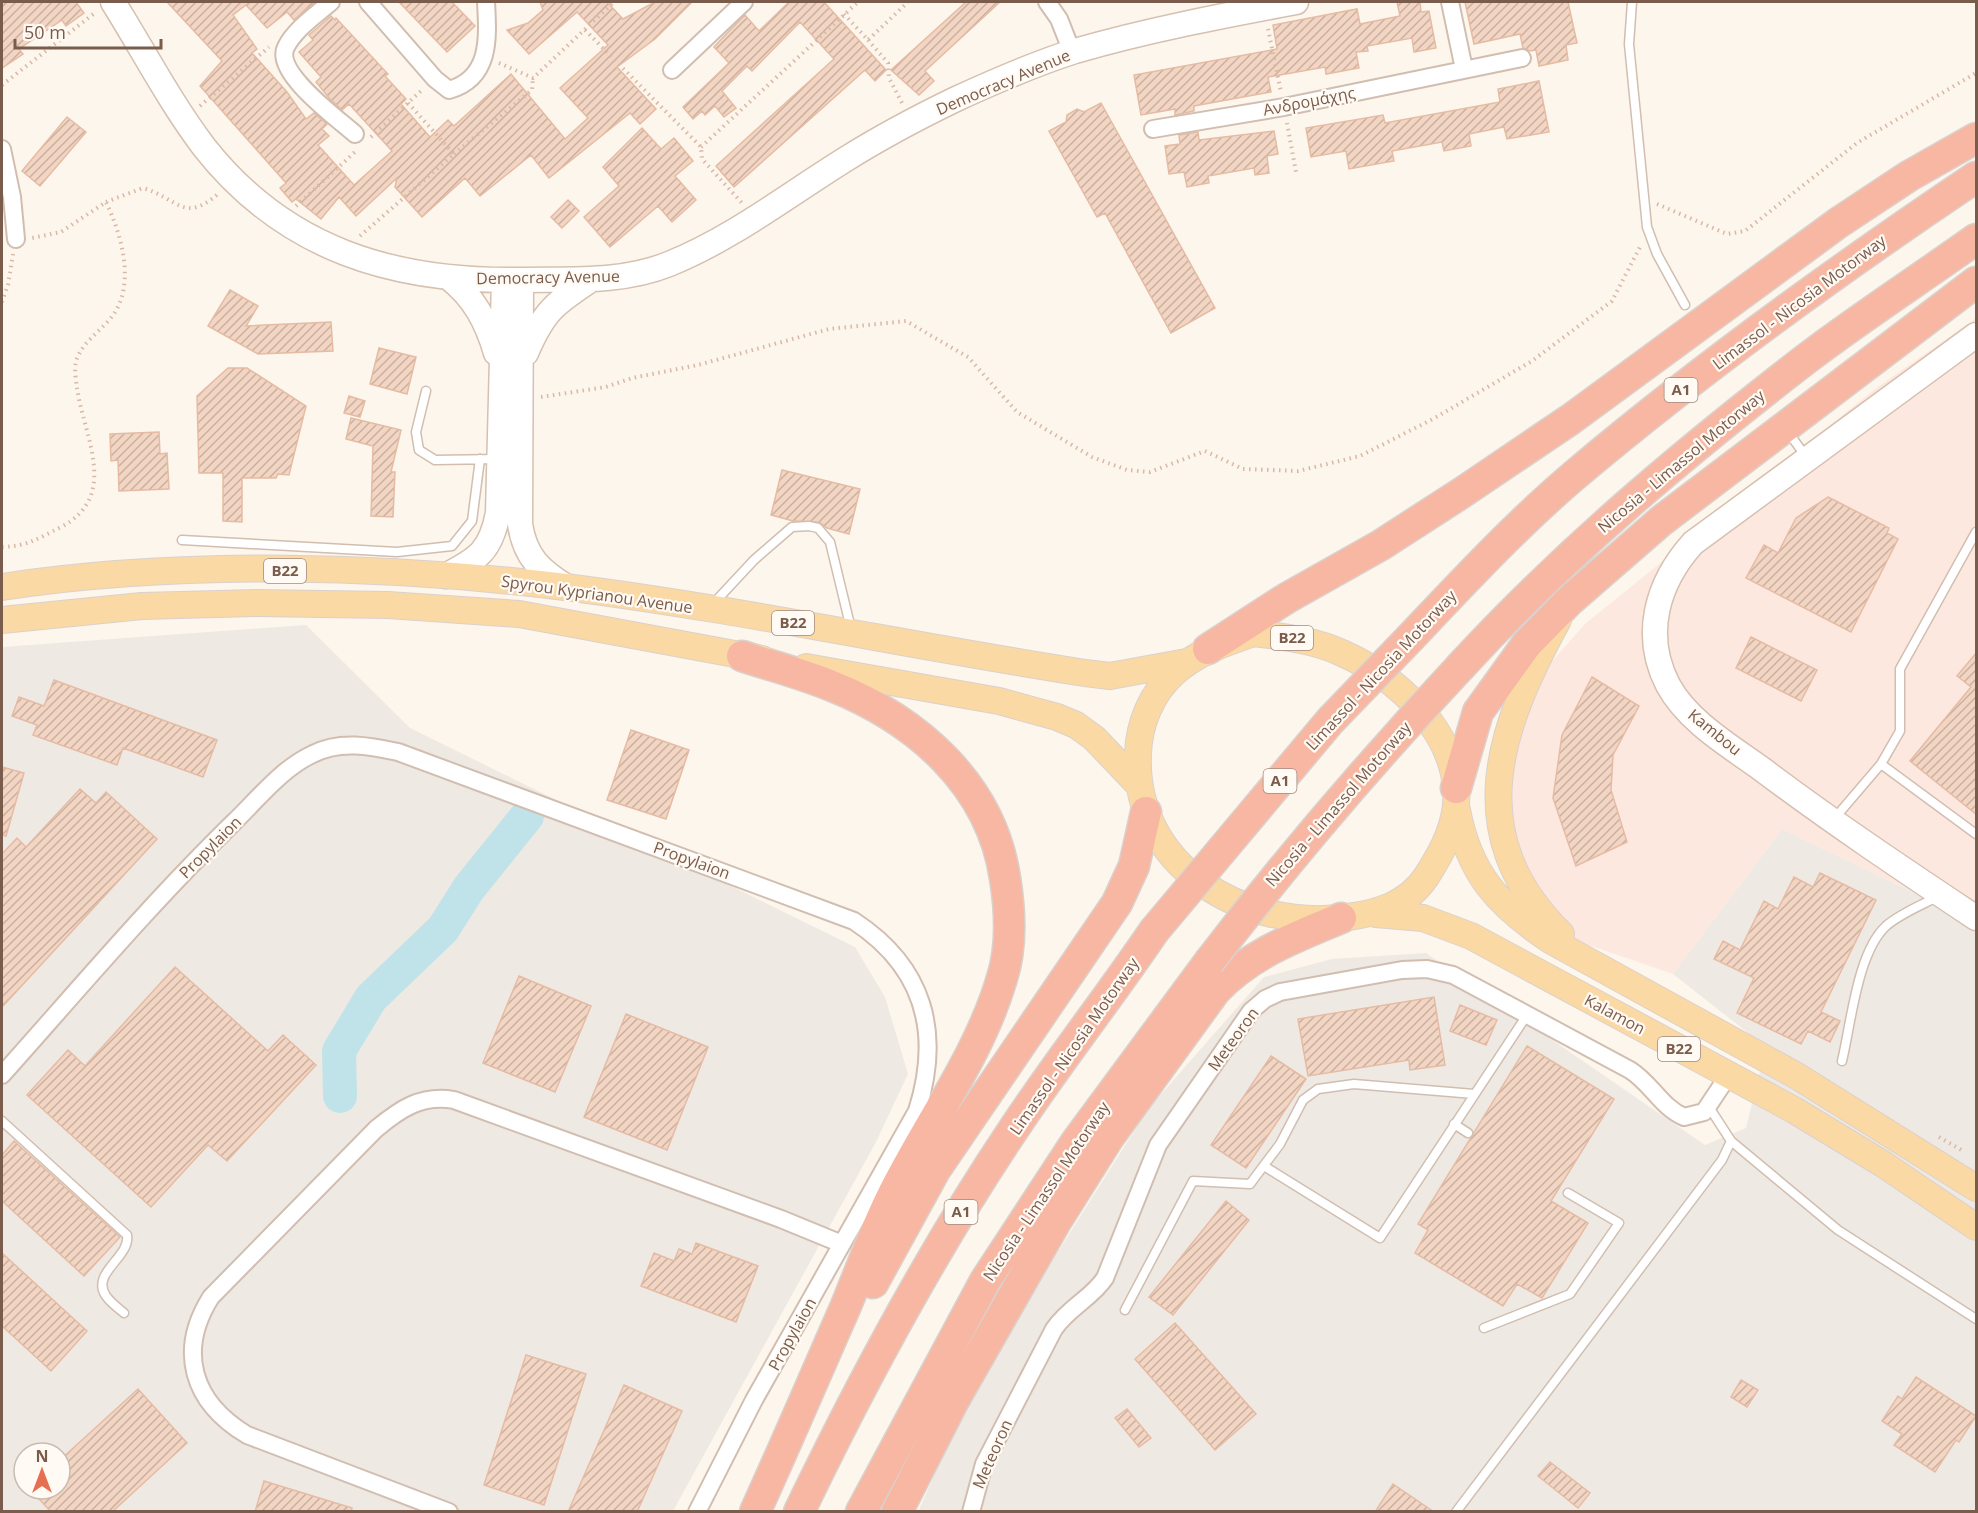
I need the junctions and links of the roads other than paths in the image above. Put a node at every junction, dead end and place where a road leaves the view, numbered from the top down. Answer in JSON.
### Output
{"nodes":[{"id":1,"x":331,"y":2,"type":"edge"},
{"id":2,"x":368,"y":2,"type":"edge"},
{"id":3,"x":486,"y":2,"type":"edge"},
{"id":4,"x":744,"y":2,"type":"edge"},
{"id":5,"x":1047,"y":2,"type":"edge"},
{"id":6,"x":1296,"y":2,"type":"edge"},
{"id":7,"x":1450,"y":2,"type":"edge"},
{"id":8,"x":1632,"y":2,"type":"edge"},
{"id":9,"x":107,"y":5,"type":"edge"},
{"id":10,"x":1072,"y":52,"type":"junction"},
{"id":11,"x":1522,"y":58,"type":"dead end"},
{"id":12,"x":1464,"y":69,"type":"junction"},
{"id":13,"x":672,"y":70,"type":"dead end"},
{"id":14,"x":1153,"y":129,"type":"dead end"},
{"id":15,"x":355,"y":134,"type":"dead end"},
{"id":16,"x":1977,"y":138,"type":"edge"},
{"id":17,"x":2,"y":149,"type":"edge"},
{"id":18,"x":1977,"y":177,"type":"edge"},
{"id":19,"x":16,"y":239,"type":"road end"},
{"id":20,"x":1977,"y":239,"type":"edge"},
{"id":21,"x":448,"y":277,"type":"junction"},
{"id":22,"x":591,"y":279,"type":"junction"},
{"id":23,"x":513,"y":280,"type":"junction"},
{"id":24,"x":1977,"y":282,"type":"edge"},
{"id":25,"x":1686,"y":305,"type":"dead end"},
{"id":26,"x":1977,"y":335,"type":"edge"},
{"id":27,"x":522,"y":360,"type":"junction"},
{"id":28,"x":501,"y":373,"type":"junction"},
{"id":29,"x":426,"y":391,"type":"dead end"},
{"id":30,"x":1788,"y":432,"type":"dead end"},
{"id":31,"x":490,"y":459,"type":"junction"},
{"id":32,"x":1807,"y":459,"type":"junction"},
{"id":33,"x":1977,"y":532,"type":"edge"},
{"id":34,"x":182,"y":540,"type":"dead end"},
{"id":35,"x":445,"y":576,"type":"junction"},
{"id":36,"x":2,"y":587,"type":"edge"},
{"id":37,"x":568,"y":588,"type":"junction"},
{"id":38,"x":1569,"y":601,"type":"junction"},
{"id":39,"x":709,"y":609,"type":"junction"},
{"id":40,"x":2,"y":620,"type":"edge"},
{"id":41,"x":852,"y":633,"type":"junction"},
{"id":42,"x":742,"y":656,"type":"junction"},
{"id":43,"x":1198,"y":656,"type":"junction"},
{"id":44,"x":1881,"y":764,"type":"junction"},
{"id":45,"x":1456,"y":795,"type":"junction"},
{"id":46,"x":1142,"y":798,"type":"junction"},
{"id":47,"x":1832,"y":822,"type":"junction"},
{"id":48,"x":1977,"y":834,"type":"edge"},
{"id":49,"x":1942,"y":895,"type":"junction"},
{"id":50,"x":1352,"y":916,"type":"junction"},
{"id":51,"x":1977,"y":918,"type":"edge"},
{"id":52,"x":1592,"y":963,"type":"junction"},
{"id":53,"x":1527,"y":1015,"type":"junction"},
{"id":54,"x":1842,"y":1061,"type":"dead end"},
{"id":55,"x":2,"y":1075,"type":"edge"},
{"id":56,"x":1728,"y":1076,"type":"junction"},
{"id":57,"x":1474,"y":1094,"type":"junction"},
{"id":58,"x":1709,"y":1107,"type":"junction"},
{"id":59,"x":2,"y":1121,"type":"edge"},
{"id":60,"x":1454,"y":1124,"type":"junction"},
{"id":61,"x":1468,"y":1133,"type":"dead end"},
{"id":62,"x":1731,"y":1141,"type":"junction"},
{"id":63,"x":1264,"y":1166,"type":"junction"},
{"id":64,"x":1977,"y":1188,"type":"edge"},
{"id":65,"x":1568,"y":1193,"type":"dead end"},
{"id":66,"x":1977,"y":1227,"type":"edge"},
{"id":67,"x":842,"y":1244,"type":"junction"},
{"id":68,"x":1125,"y":1310,"type":"dead end"},
{"id":69,"x":124,"y":1313,"type":"dead end"},
{"id":70,"x":1977,"y":1319,"type":"edge"},
{"id":71,"x":1484,"y":1328,"type":"dead end"},
{"id":72,"x":794,"y":1427,"type":"junction"},
{"id":73,"x":449,"y":1512,"type":"edge"},
{"id":74,"x":697,"y":1512,"type":"edge"},
{"id":75,"x":755,"y":1512,"type":"edge"},
{"id":76,"x":799,"y":1512,"type":"edge"},
{"id":77,"x":861,"y":1512,"type":"edge"},
{"id":78,"x":897,"y":1512,"type":"edge"},
{"id":79,"x":971,"y":1512,"type":"edge"},
{"id":80,"x":1456,"y":1512,"type":"edge"}],
"edges":[{"from":1,"to":15,"type":"street"},
{"from":2,"to":3,"type":"street"},
{"from":4,"to":13,"type":"street"},
{"from":5,"to":10,"type":"street"},
{"from":6,"to":10,"type":"street","name":"Democracy Avenue"},
{"from":7,"to":12,"type":"street"},
{"from":8,"to":25,"type":"lane"},
{"from":9,"to":21,"type":"street","name":"Democracy Avenue"},
{"from":10,"to":22,"type":"street","name":"Democracy Avenue"},
{"from":11,"to":12,"type":"street","name":"Ανδρομάχης"},
{"from":12,"to":14,"type":"street","name":"Ανδρομάχης"},
{"from":16,"to":43,"type":"highway"},
{"from":17,"to":19,"type":"street"},
{"from":18,"to":76,"type":"highway","name":"Limassol - Nicosia Motorway","number":"A1","bridge":true},
{"from":20,"to":77,"type":"highway","name":"Nicosia - Limassol Motorway","bridge":true},
{"from":21,"to":23,"type":"street","name":"Democracy Avenue"},
{"from":21,"to":28,"type":"street"},
{"from":22,"to":23,"type":"street","name":"Democracy Avenue"},
{"from":22,"to":27,"type":"street"},
{"from":23,"to":27,"type":"street"},
{"from":23,"to":28,"type":"street"},
{"from":24,"to":38,"type":"highway"},
{"from":26,"to":32,"type":"street","name":"Kambou"},
{"from":27,"to":37,"type":"street"},
{"from":28,"to":31,"type":"street"},
{"from":29,"to":31,"type":"lane"},
{"from":30,"to":32,"type":"lane"},
{"from":31,"to":34,"type":"lane"},
{"from":31,"to":35,"type":"street"},
{"from":32,"to":47,"type":"street","name":"Kambou"},
{"from":33,"to":44,"type":"lane"},
{"from":35,"to":36,"type":"main road","name":"Spyrou Kyprianou Avenue","number":"B22"},
{"from":35,"to":37,"type":"main road","name":"Spyrou Kyprianou Avenue","number":"B22"},
{"from":37,"to":39,"type":"main road","name":"Spyrou Kyprianou Avenue","number":"B22"},
{"from":38,"to":45,"type":"highway"},
{"from":38,"to":52,"type":"main road"},
{"from":39,"to":41,"type":"main road","name":"Spyrou Kyprianou Avenue","number":"B22"},
{"from":39,"to":41,"type":"lane"},
{"from":40,"to":42,"type":"main road","name":"Spyrou Kyprianou Avenue","number":"B22"},
{"from":41,"to":43,"type":"main road","name":"Spyrou Kyprianou Avenue","number":"B22"},
{"from":42,"to":46,"type":"main road","name":"Spyrou Kyprianou Avenue","number":"B22"},
{"from":42,"to":72,"type":"highway"},
{"from":43,"to":45,"type":"main road","number":"B22"},
{"from":43,"to":46,"type":"main road","number":"B22"},
{"from":44,"to":47,"type":"lane"},
{"from":44,"to":48,"type":"lane"},
{"from":45,"to":50,"type":"main road","number":"B22"},
{"from":45,"to":52,"type":"main road","name":"Kalamon","number":"B22"},
{"from":46,"to":50,"type":"main road","number":"B22"},
{"from":46,"to":72,"type":"highway"},
{"from":47,"to":49,"type":"street","name":"Kambou"},
{"from":49,"to":51,"type":"street","name":"Kambou"},
{"from":49,"to":54,"type":"lane"},
{"from":50,"to":56,"type":"main road","name":"Kalamon","number":"B22"},
{"from":50,"to":78,"type":"highway"},
{"from":52,"to":64,"type":"main road","name":"Kalamon","number":"B22"},
{"from":53,"to":57,"type":"lane"},
{"from":53,"to":58,"type":"street","name":"Meteoron"},
{"from":53,"to":79,"type":"street","name":"Meteoron"},
{"from":55,"to":67,"type":"street","name":"Propylaion"},
{"from":56,"to":58,"type":"street"},
{"from":56,"to":66,"type":"main road","name":"Kalamon","number":"B22"},
{"from":57,"to":60,"type":"lane"},
{"from":57,"to":63,"type":"lane"},
{"from":58,"to":62,"type":"lane"},
{"from":59,"to":69,"type":"lane"},
{"from":60,"to":61,"type":"lane"},
{"from":60,"to":63,"type":"lane"},
{"from":62,"to":70,"type":"lane"},
{"from":62,"to":80,"type":"lane"},
{"from":63,"to":68,"type":"lane"},
{"from":65,"to":71,"type":"lane"},
{"from":67,"to":73,"type":"street"},
{"from":67,"to":74,"type":"street","name":"Propylaion"},
{"from":72,"to":75,"type":"highway"}]}
